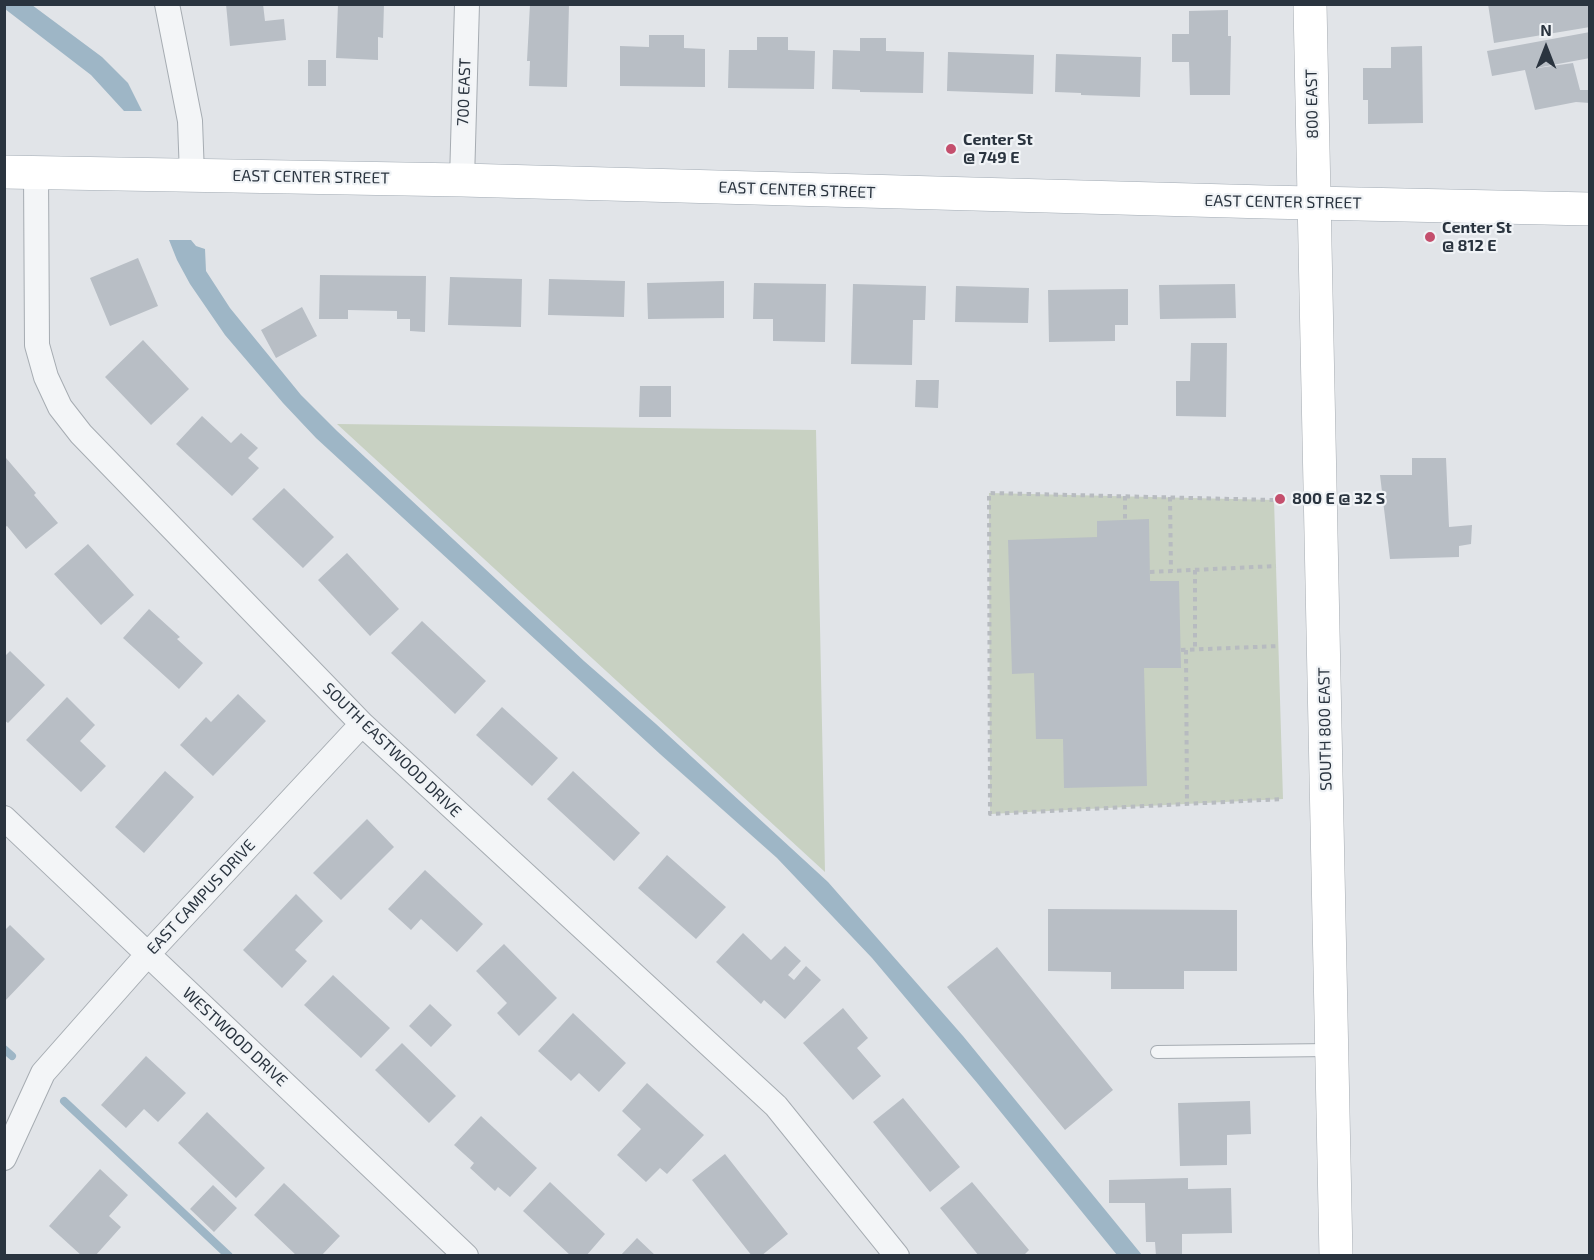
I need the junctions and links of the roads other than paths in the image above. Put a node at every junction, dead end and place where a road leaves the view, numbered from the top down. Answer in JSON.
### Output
{"nodes":[{"id":1,"x":167,"y":4,"type":"edge"},
{"id":2,"x":467,"y":4,"type":"edge"},
{"id":3,"x":1310,"y":4,"type":"edge"},
{"id":4,"x":4,"y":172,"type":"edge"},
{"id":5,"x":36,"y":172,"type":"junction"},
{"id":6,"x":192,"y":175,"type":"junction"},
{"id":7,"x":462,"y":180,"type":"junction"},
{"id":8,"x":1314,"y":203,"type":"junction"},
{"id":9,"x":1590,"y":209,"type":"edge"},
{"id":10,"x":362,"y":724,"type":"junction"},
{"id":11,"x":4,"y":818,"type":"edge"},
{"id":12,"x":148,"y":954,"type":"junction"},
{"id":13,"x":1332,"y":1050,"type":"junction"},
{"id":14,"x":1157,"y":1052,"type":"dead end"},
{"id":15,"x":4,"y":1158,"type":"edge"},
{"id":16,"x":466,"y":1256,"type":"edge"},
{"id":17,"x":897,"y":1256,"type":"edge"},
{"id":18,"x":1336,"y":1256,"type":"edge"}],
"edges":[{"from":1,"to":6,"type":"street"},
{"from":2,"to":7,"type":"street","name":"700 EAST"},
{"from":3,"to":8,"type":"main road","name":"800 EAST"},
{"from":4,"to":5,"type":"main road","name":"EAST CENTER STREET"},
{"from":5,"to":6,"type":"main road","name":"EAST CENTER STREET"},
{"from":5,"to":10,"type":"street","name":"SOUTH EASTWOOD DRIVE"},
{"from":6,"to":7,"type":"main road","name":"EAST CENTER STREET"},
{"from":7,"to":8,"type":"main road","name":"EAST CENTER STREET"},
{"from":8,"to":9,"type":"main road","name":"EAST CENTER STREET"},
{"from":8,"to":13,"type":"main road","name":"SOUTH 800 EAST"},
{"from":10,"to":12,"type":"street","name":"EAST CAMPUS DRIVE"},
{"from":10,"to":17,"type":"street","name":"SOUTH EASTWOOD DRIVE"},
{"from":11,"to":12,"type":"street","name":"WESTWOOD DRIVE"},
{"from":12,"to":15,"type":"street","name":"EAST CAMPUS DRIVE"},
{"from":12,"to":16,"type":"street","name":"WESTWOOD DRIVE"},
{"from":13,"to":14,"type":"lane"},
{"from":13,"to":18,"type":"main road","name":"SOUTH 800 EAST"}]}
